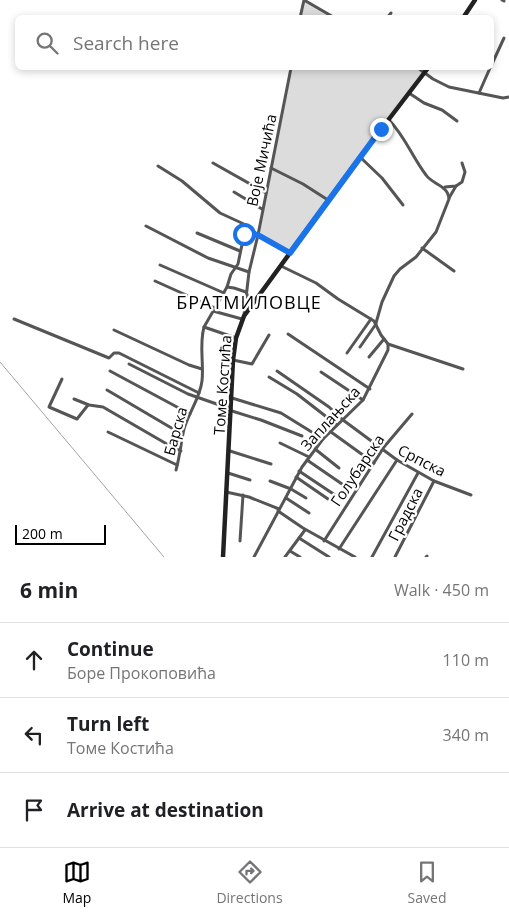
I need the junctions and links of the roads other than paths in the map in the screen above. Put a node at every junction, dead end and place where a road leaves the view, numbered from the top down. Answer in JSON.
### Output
{"nodes":[{"id":1,"x":304,"y":0,"type":"edge"},
{"id":2,"x":475,"y":0,"type":"edge"},
{"id":3,"x":391,"y":12,"type":"dead end"},
{"id":4,"x":301,"y":15,"type":"edge"},
{"id":5,"x":330,"y":15,"type":"edge"},
{"id":6,"x":390,"y":15,"type":"edge"},
{"id":7,"x":465,"y":15,"type":"edge"},
{"id":8,"x":504,"y":38,"type":"dead end"},
{"id":9,"x":494,"y":60,"type":"edge"},
{"id":10,"x":291,"y":70,"type":"edge"},
{"id":11,"x":420,"y":70,"type":"edge"},
{"id":12,"x":426,"y":70,"type":"edge"},
{"id":13,"x":489,"y":70,"type":"edge"},
{"id":14,"x":424,"y":73,"type":"junction"},
{"id":15,"x":409,"y":93,"type":"junction"},
{"id":16,"x":479,"y":93,"type":"junction"},
{"id":17,"x":509,"y":97,"type":"edge"},
{"id":18,"x":389,"y":120,"type":"junction"},
{"id":19,"x":457,"y":121,"type":"dead end"},
{"id":20,"x":360,"y":157,"type":"junction"},
{"id":21,"x":213,"y":163,"type":"dead end"},
{"id":22,"x":462,"y":163,"type":"dead end"},
{"id":23,"x":158,"y":166,"type":"dead end"},
{"id":24,"x":271,"y":168,"type":"junction"},
{"id":25,"x":456,"y":186,"type":"junction"},
{"id":26,"x":444,"y":188,"type":"junction"},
{"id":27,"x":234,"y":192,"type":"dead end"},
{"id":28,"x":266,"y":193,"type":"junction"},
{"id":29,"x":449,"y":198,"type":"junction"},
{"id":30,"x":328,"y":200,"type":"junction"},
{"id":31,"x":403,"y":205,"type":"dead end"},
{"id":32,"x":262,"y":209,"type":"junction"},
{"id":33,"x":246,"y":225,"type":"junction"},
{"id":34,"x":146,"y":226,"type":"dead end"},
{"id":35,"x":197,"y":233,"type":"dead end"},
{"id":36,"x":244,"y":234,"type":"junction"},
{"id":37,"x":258,"y":235,"type":"junction"},
{"id":38,"x":422,"y":248,"type":"junction"},
{"id":39,"x":240,"y":251,"type":"junction"},
{"id":40,"x":290,"y":253,"type":"junction"},
{"id":41,"x":160,"y":265,"type":"dead end"},
{"id":42,"x":281,"y":266,"type":"junction"},
{"id":43,"x":236,"y":268,"type":"junction"},
{"id":44,"x":454,"y":271,"type":"dead end"},
{"id":45,"x":249,"y":272,"type":"junction"},
{"id":46,"x":155,"y":281,"type":"dead end"},
{"id":47,"x":227,"y":287,"type":"junction"},
{"id":48,"x":224,"y":292,"type":"junction"},
{"id":49,"x":246,"y":292,"type":"junction"},
{"id":50,"x":255,"y":301,"type":"junction"},
{"id":51,"x":214,"y":310,"type":"junction"},
{"id":52,"x":243,"y":317,"type":"junction"},
{"id":53,"x":14,"y":319,"type":"dead end"},
{"id":54,"x":371,"y":319,"type":"junction"},
{"id":55,"x":376,"y":324,"type":"junction"},
{"id":56,"x":204,"y":327,"type":"junction"},
{"id":57,"x":114,"y":330,"type":"dead end"},
{"id":58,"x":288,"y":334,"type":"dead end"},
{"id":59,"x":269,"y":335,"type":"dead end"},
{"id":60,"x":236,"y":338,"type":"junction"},
{"id":61,"x":384,"y":339,"type":"junction"},
{"id":62,"x":388,"y":344,"type":"junction"},
{"id":63,"x":360,"y":347,"type":"dead end"},
{"id":64,"x":347,"y":353,"type":"dead end"},
{"id":65,"x":369,"y":357,"type":"dead end"},
{"id":66,"x":234,"y":360,"type":"junction"},
{"id":67,"x":129,"y":364,"type":"dead end"},
{"id":68,"x":202,"y":369,"type":"junction"},
{"id":69,"x":462,"y":369,"type":"dead end"},
{"id":70,"x":110,"y":371,"type":"dead end"},
{"id":71,"x":277,"y":371,"type":"dead end"},
{"id":72,"x":321,"y":372,"type":"dead end"},
{"id":73,"x":269,"y":377,"type":"dead end"},
{"id":74,"x":62,"y":379,"type":"dead end"},
{"id":75,"x":370,"y":389,"type":"junction"},
{"id":76,"x":107,"y":390,"type":"dead end"},
{"id":77,"x":199,"y":393,"type":"junction"},
{"id":78,"x":197,"y":398,"type":"junction"},
{"id":79,"x":232,"y":398,"type":"junction"},
{"id":80,"x":74,"y":399,"type":"dead end"},
{"id":81,"x":363,"y":400,"type":"junction"},
{"id":82,"x":88,"y":404,"type":"junction"},
{"id":83,"x":232,"y":410,"type":"junction"},
{"id":84,"x":190,"y":414,"type":"junction"},
{"id":85,"x":412,"y":414,"type":"dead end"},
{"id":86,"x":343,"y":420,"type":"junction"},
{"id":87,"x":337,"y":425,"type":"junction"},
{"id":88,"x":182,"y":431,"type":"junction"},
{"id":89,"x":108,"y":432,"type":"dead end"},
{"id":90,"x":331,"y":432,"type":"junction"},
{"id":91,"x":302,"y":436,"type":"dead end"},
{"id":92,"x":323,"y":439,"type":"junction"},
{"id":93,"x":280,"y":443,"type":"dead end"},
{"id":94,"x":172,"y":447,"type":"junction"},
{"id":95,"x":315,"y":449,"type":"junction"},
{"id":96,"x":383,"y":450,"type":"junction"},
{"id":97,"x":181,"y":451,"type":"junction"},
{"id":98,"x":230,"y":451,"type":"junction"},
{"id":99,"x":308,"y":459,"type":"junction"},
{"id":100,"x":397,"y":460,"type":"junction"},
{"id":101,"x":374,"y":463,"type":"junction"},
{"id":102,"x":271,"y":464,"type":"dead end"},
{"id":103,"x":177,"y":465,"type":"junction"},
{"id":104,"x":339,"y":468,"type":"dead end"},
{"id":105,"x":176,"y":470,"type":"dead end"},
{"id":106,"x":299,"y":471,"type":"junction"},
{"id":107,"x":228,"y":473,"type":"junction"},
{"id":108,"x":418,"y":473,"type":"junction"},
{"id":109,"x":296,"y":477,"type":"junction"},
{"id":110,"x":250,"y":480,"type":"dead end"},
{"id":111,"x":270,"y":481,"type":"dead end"},
{"id":112,"x":434,"y":481,"type":"junction"},
{"id":113,"x":342,"y":484,"type":"dead end"},
{"id":114,"x":290,"y":489,"type":"junction"},
{"id":115,"x":226,"y":492,"type":"junction"},
{"id":116,"x":243,"y":495,"type":"junction"},
{"id":117,"x":335,"y":495,"type":"dead end"},
{"id":118,"x":471,"y":495,"type":"dead end"},
{"id":119,"x":286,"y":498,"type":"junction"},
{"id":120,"x":306,"y":498,"type":"dead end"},
{"id":121,"x":328,"y":499,"type":"dead end"},
{"id":122,"x":279,"y":510,"type":"junction"},
{"id":123,"x":309,"y":513,"type":"dead end"},
{"id":124,"x":305,"y":530,"type":"junction"},
{"id":125,"x":299,"y":538,"type":"junction"},
{"id":126,"x":240,"y":541,"type":"dead end"},
{"id":127,"x":324,"y":541,"type":"junction"},
{"id":128,"x":339,"y":550,"type":"junction"},
{"id":129,"x":290,"y":551,"type":"junction"},
{"id":130,"x":224,"y":557,"type":"edge"},
{"id":131,"x":254,"y":557,"type":"edge"},
{"id":132,"x":286,"y":557,"type":"edge"},
{"id":133,"x":300,"y":557,"type":"edge"},
{"id":134,"x":329,"y":557,"type":"edge"},
{"id":135,"x":355,"y":557,"type":"edge"},
{"id":136,"x":372,"y":557,"type":"edge"},
{"id":137,"x":395,"y":557,"type":"edge"}],
"edges":[{"from":1,"to":4,"type":"street"},
{"from":1,"to":5,"type":"street"},
{"from":2,"to":7,"type":"street"},
{"from":3,"to":6,"type":"street"},
{"from":8,"to":9,"type":"street"},
{"from":10,"to":24,"type":"street","name":"Воје Мичића"},
{"from":11,"to":14,"type":"street"},
{"from":12,"to":14,"type":"street","name":"Томе Костића"},
{"from":13,"to":16,"type":"street"},
{"from":14,"to":15,"type":"street","name":"Томе Костића"},
{"from":14,"to":16,"type":"street"},
{"from":15,"to":18,"type":"street","name":"Томе Костића"},
{"from":15,"to":19,"type":"street"},
{"from":16,"to":17,"type":"street"},
{"from":18,"to":20,"type":"street","name":"Томе Костића"},
{"from":18,"to":26,"type":"street"},
{"from":20,"to":30,"type":"street","name":"Томе Костића"},
{"from":20,"to":31,"type":"street"},
{"from":21,"to":28,"type":"street"},
{"from":22,"to":25,"type":"street"},
{"from":23,"to":33,"type":"street"},
{"from":24,"to":28,"type":"street","name":"Воје Мичића"},
{"from":24,"to":30,"type":"street"},
{"from":25,"to":26,"type":"street"},
{"from":25,"to":29,"type":"street"},
{"from":26,"to":29,"type":"street"},
{"from":27,"to":32,"type":"street"},
{"from":28,"to":32,"type":"street","name":"Воје Мичића"},
{"from":29,"to":38,"type":"street"},
{"from":30,"to":40,"type":"street","name":"Томе Костића"},
{"from":32,"to":37,"type":"street","name":"Воје Мичића"},
{"from":33,"to":36,"type":"street","name":"Воје Мичића"},
{"from":33,"to":37,"type":"street"},
{"from":34,"to":43,"type":"street"},
{"from":35,"to":39,"type":"street"},
{"from":36,"to":37,"type":"street"},
{"from":36,"to":39,"type":"street","name":"Воје Мичића"},
{"from":37,"to":40,"type":"street"},
{"from":37,"to":45,"type":"street","name":"Воје Мичића"},
{"from":38,"to":44,"type":"street"},
{"from":38,"to":55,"type":"street"},
{"from":39,"to":43,"type":"street","name":"Воје Мичића"},
{"from":40,"to":42,"type":"street","name":"Томе Костића"},
{"from":41,"to":48,"type":"street"},
{"from":42,"to":50,"type":"street","name":"Томе Костића"},
{"from":42,"to":54,"type":"street"},
{"from":43,"to":45,"type":"street"},
{"from":43,"to":47,"type":"street","name":"Воје Мичића"},
{"from":45,"to":49,"type":"street","name":"Воје Мичића"},
{"from":46,"to":51,"type":"street"},
{"from":47,"to":48,"type":"street","name":"Воје Мичића"},
{"from":47,"to":49,"type":"street"},
{"from":48,"to":51,"type":"street","name":"Воје Мичића"},
{"from":49,"to":50,"type":"street"},
{"from":49,"to":52,"type":"street","name":"Воје Мичића"},
{"from":50,"to":52,"type":"street","name":"Томе Костића"},
{"from":51,"to":52,"type":"street"},
{"from":51,"to":56,"type":"street","name":"Воје Мичића"},
{"from":52,"to":60,"type":"street","name":"Томе Костића"},
{"from":53,"to":77,"type":"street"},
{"from":54,"to":55,"type":"street"},
{"from":54,"to":64,"type":"street"},
{"from":55,"to":61,"type":"street"},
{"from":55,"to":63,"type":"street"},
{"from":56,"to":60,"type":"street"},
{"from":56,"to":68,"type":"street","name":"Воје Мичића"},
{"from":57,"to":68,"type":"street"},
{"from":58,"to":75,"type":"street"},
{"from":59,"to":66,"type":"street"},
{"from":60,"to":66,"type":"street","name":"Томе Костића"},
{"from":61,"to":62,"type":"street"},
{"from":61,"to":65,"type":"street"},
{"from":62,"to":69,"type":"street"},
{"from":62,"to":75,"type":"street","name":"Заплањска"},
{"from":66,"to":79,"type":"street","name":"Томе Костића"},
{"from":67,"to":78,"type":"street"},
{"from":68,"to":77,"type":"street","name":"Воје Мичића"},
{"from":70,"to":84,"type":"street"},
{"from":71,"to":86,"type":"street","name":"Српска"},
{"from":72,"to":81,"type":"street"},
{"from":73,"to":87,"type":"street"},
{"from":74,"to":82,"type":"street"},
{"from":75,"to":81,"type":"street","name":"Заплањска"},
{"from":76,"to":88,"type":"street"},
{"from":77,"to":78,"type":"street","name":"Воје Мичића"},
{"from":78,"to":83,"type":"street"},
{"from":78,"to":84,"type":"street","name":"Барска"},
{"from":79,"to":83,"type":"street","name":"Томе Костића"},
{"from":79,"to":92,"type":"street"},
{"from":80,"to":82,"type":"street"},
{"from":81,"to":86,"type":"street","name":"Заплањска"},
{"from":82,"to":94,"type":"street"},
{"from":83,"to":91,"type":"street"},
{"from":83,"to":98,"type":"street","name":"Томе Костића"},
{"from":84,"to":88,"type":"street","name":"Барска"},
{"from":85,"to":96,"type":"street","name":"Голубарска"},
{"from":86,"to":87,"type":"street","name":"Заплањска"},
{"from":86,"to":96,"type":"street","name":"Српска"},
{"from":87,"to":90,"type":"street","name":"Заплањска"},
{"from":88,"to":94,"type":"street"},
{"from":88,"to":97,"type":"street","name":"Барска"},
{"from":89,"to":103,"type":"street"},
{"from":90,"to":92,"type":"street","name":"Заплањска"},
{"from":90,"to":101,"type":"street"},
{"from":92,"to":95,"type":"street","name":"Заплањска"},
{"from":93,"to":99,"type":"street"},
{"from":94,"to":97,"type":"street"},
{"from":95,"to":99,"type":"street","name":"Заплањска"},
{"from":95,"to":104,"type":"street"},
{"from":96,"to":100,"type":"street","name":"Српска"},
{"from":96,"to":101,"type":"street","name":"Голубарска"},
{"from":97,"to":103,"type":"street","name":"Барска"},
{"from":98,"to":102,"type":"street"},
{"from":98,"to":107,"type":"street","name":"Томе Костића"},
{"from":99,"to":106,"type":"street","name":"Заплањска"},
{"from":99,"to":113,"type":"street"},
{"from":100,"to":108,"type":"street","name":"Српска"},
{"from":100,"to":128,"type":"street"},
{"from":101,"to":127,"type":"street","name":"Голубарска"},
{"from":103,"to":105,"type":"street","name":"Барска"},
{"from":106,"to":109,"type":"street","name":"Заплањска"},
{"from":106,"to":117,"type":"street"},
{"from":107,"to":110,"type":"street"},
{"from":107,"to":115,"type":"street","name":"Томе Костића"},
{"from":108,"to":112,"type":"street","name":"Српска"},
{"from":108,"to":136,"type":"street"},
{"from":109,"to":114,"type":"street","name":"Заплањска"},
{"from":109,"to":121,"type":"street"},
{"from":111,"to":114,"type":"street"},
{"from":112,"to":118,"type":"street","name":"Српска"},
{"from":112,"to":137,"type":"street","name":"Градска"},
{"from":114,"to":119,"type":"street","name":"Заплањска"},
{"from":114,"to":120,"type":"street"},
{"from":115,"to":116,"type":"street"},
{"from":115,"to":130,"type":"street","name":"Томе Костића"},
{"from":116,"to":122,"type":"street"},
{"from":116,"to":126,"type":"street"},
{"from":119,"to":122,"type":"street","name":"Заплањска"},
{"from":119,"to":123,"type":"street"},
{"from":122,"to":124,"type":"street"},
{"from":122,"to":131,"type":"street","name":"Заплањска"},
{"from":124,"to":125,"type":"street"},
{"from":124,"to":127,"type":"street"},
{"from":125,"to":129,"type":"street"},
{"from":125,"to":134,"type":"street"},
{"from":127,"to":128,"type":"street"},
{"from":128,"to":135,"type":"street"},
{"from":129,"to":132,"type":"street"},
{"from":129,"to":133,"type":"street"}]}
